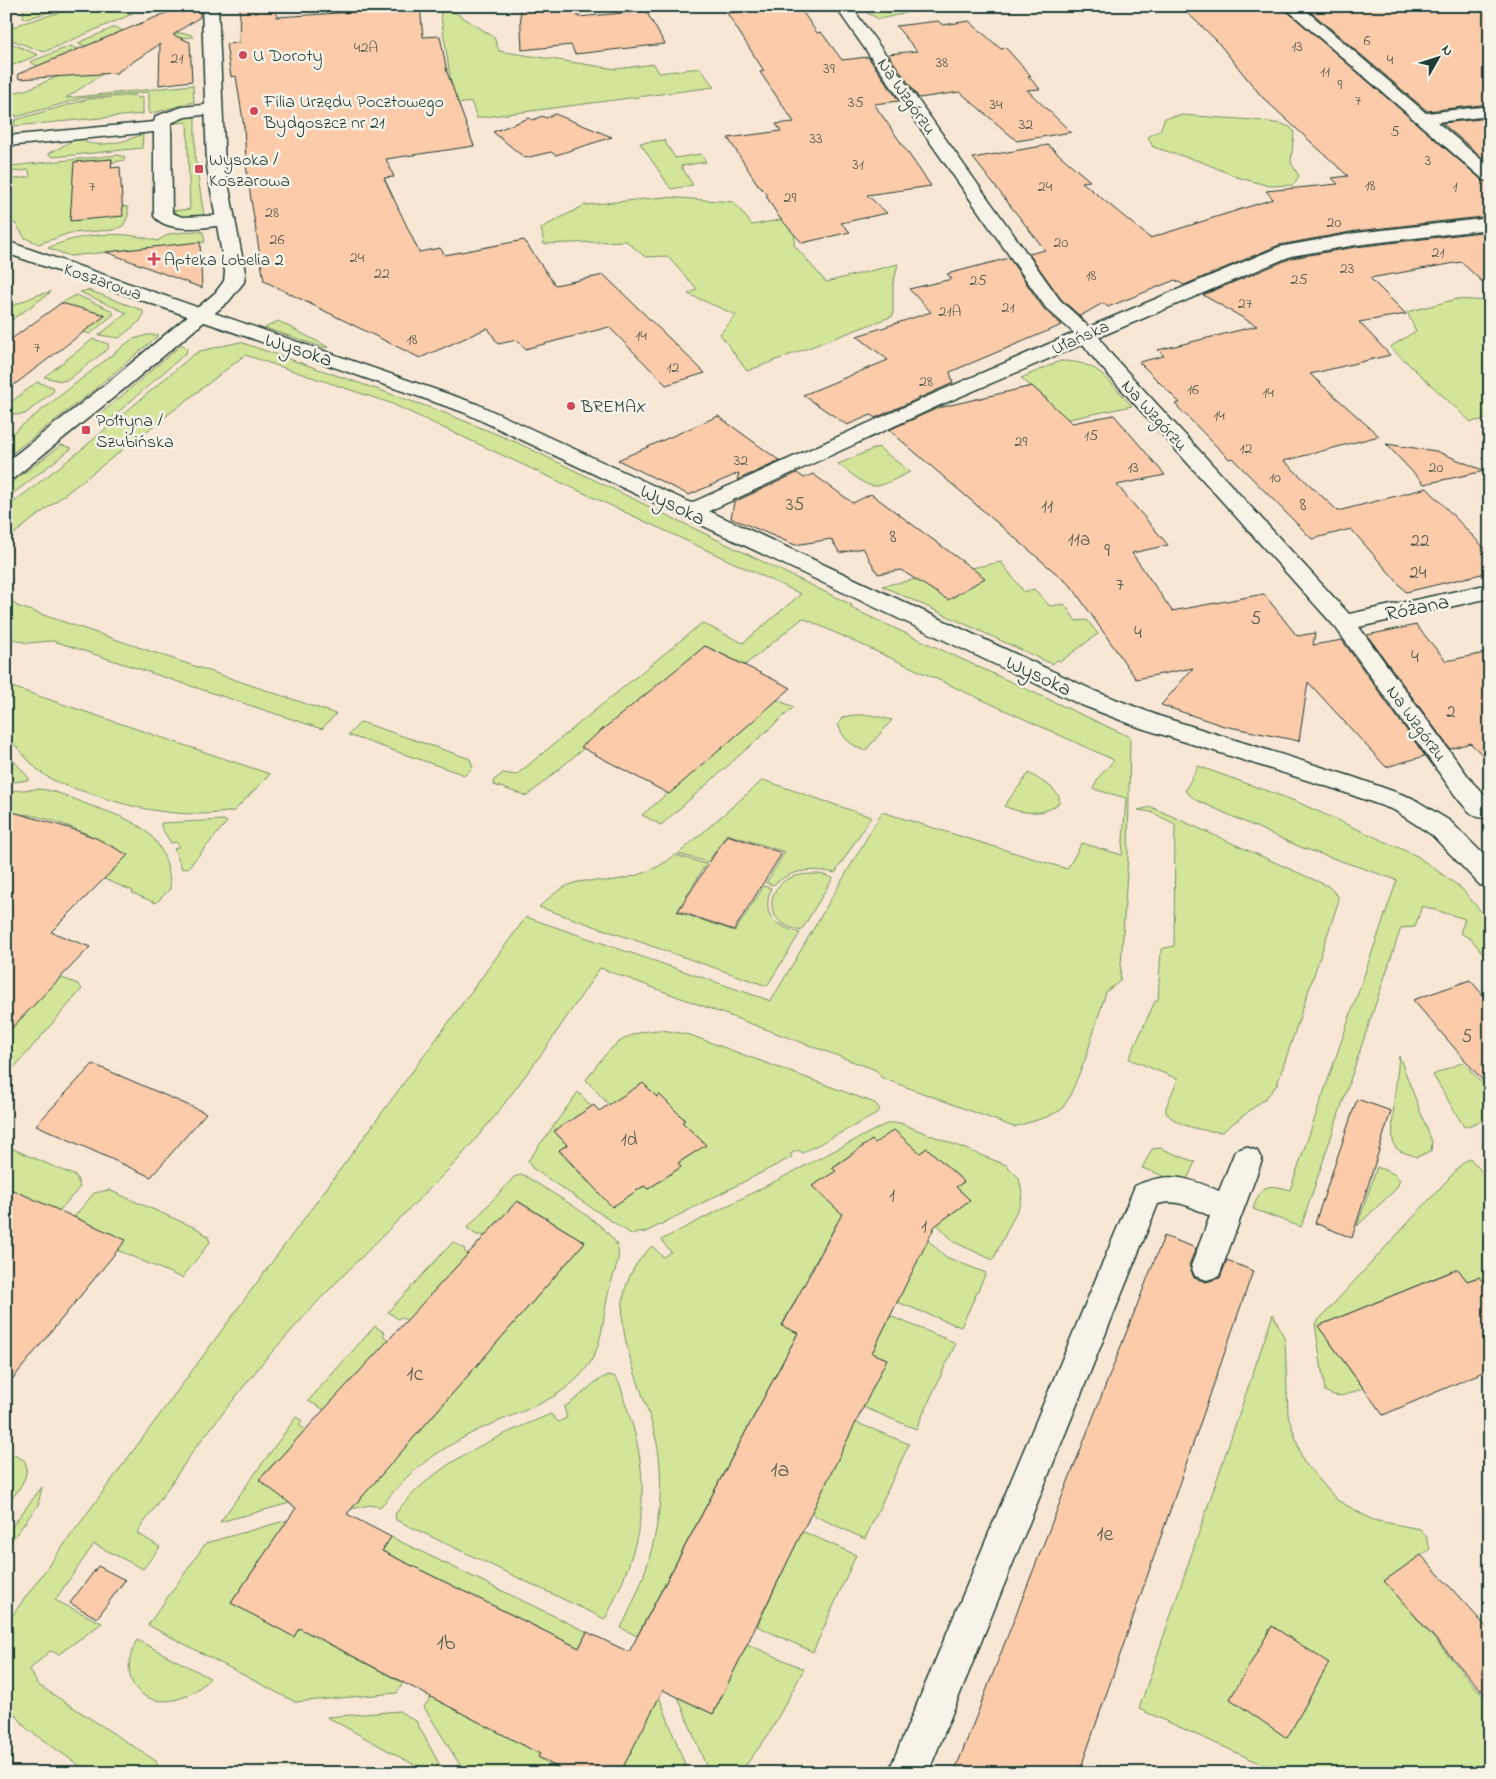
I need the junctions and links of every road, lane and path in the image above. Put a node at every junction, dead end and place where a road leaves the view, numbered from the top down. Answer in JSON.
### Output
{"nodes":[{"id":1,"x":210,"y":6,"type":"edge"},
{"id":2,"x":843,"y":6,"type":"edge"},
{"id":3,"x":1291,"y":6,"type":"edge"},
{"id":4,"x":213,"y":109,"type":"junction"},
{"id":5,"x":1490,"y":111,"type":"edge"},
{"id":6,"x":1422,"y":118,"type":"junction"},
{"id":7,"x":160,"y":126,"type":"junction"},
{"id":8,"x":6,"y":141,"type":"edge"},
{"id":9,"x":1490,"y":176,"type":"edge"},
{"id":10,"x":226,"y":220,"type":"junction"},
{"id":11,"x":1490,"y":223,"type":"edge"},
{"id":12,"x":6,"y":247,"type":"edge"},
{"id":13,"x":199,"y":315,"type":"junction"},
{"id":14,"x":1087,"y":335,"type":"junction"},
{"id":15,"x":6,"y":473,"type":"edge"},
{"id":16,"x":689,"y":512,"type":"junction"},
{"id":17,"x":1490,"y":591,"type":"edge"},
{"id":18,"x":1344,"y":622,"type":"junction"},
{"id":19,"x":1487,"y":811,"type":"edge"},
{"id":20,"x":1441,"y":828,"type":"junction"},
{"id":21,"x":1490,"y":878,"type":"edge"},
{"id":22,"x":1246,"y":1160,"type":"dead end"},
{"id":23,"x":1227,"y":1209,"type":"junction"},
{"id":24,"x":1207,"y":1266,"type":"dead end"},
{"id":25,"x":908,"y":1773,"type":"edge"}],
"edges":[{"from":1,"to":4,"type":"street"},
{"from":2,"to":14,"type":"street","name":"Na Wzgórzu"},
{"from":3,"to":6,"type":"street"},
{"from":4,"to":7,"type":"street"},
{"from":4,"to":10,"type":"street"},
{"from":5,"to":6,"type":"street"},
{"from":6,"to":9,"type":"street"},
{"from":7,"to":8,"type":"street"},
{"from":7,"to":10,"type":"street"},
{"from":10,"to":13,"type":"street"},
{"from":11,"to":14,"type":"street","name":"Ułańska"},
{"from":12,"to":13,"type":"street","name":"Koszarowa"},
{"from":13,"to":15,"type":"street"},
{"from":13,"to":16,"type":"street","name":"Wysoka"},
{"from":14,"to":16,"type":"street","name":"Ułańska"},
{"from":14,"to":18,"type":"street","name":"Na Wzgórzu"},
{"from":16,"to":20,"type":"street","name":"Wysoka"},
{"from":17,"to":18,"type":"street","name":"Różana"},
{"from":18,"to":19,"type":"street","name":"Na Wzgórzu"},
{"from":19,"to":20,"type":"street"},
{"from":20,"to":21,"type":"street","name":"Wysoka"},
{"from":22,"to":23,"type":"street"},
{"from":23,"to":24,"type":"street"},
{"from":23,"to":25,"type":"street"}]}
